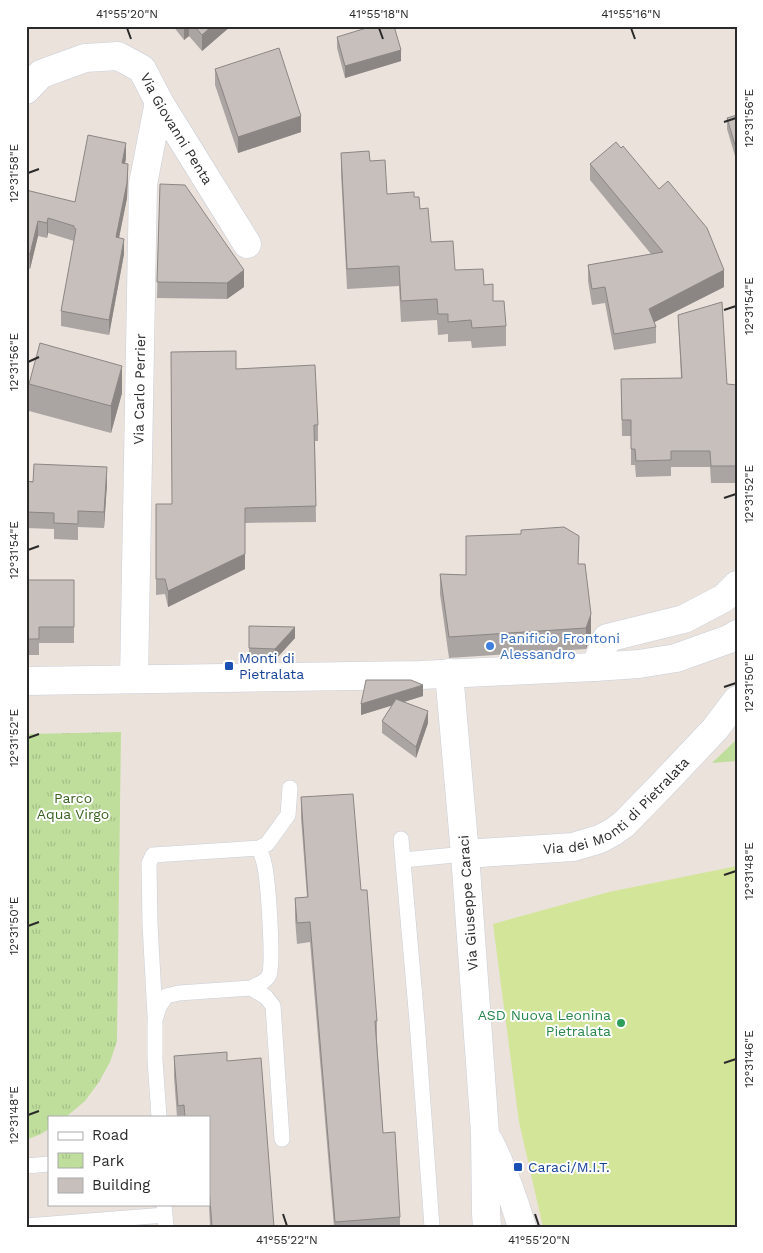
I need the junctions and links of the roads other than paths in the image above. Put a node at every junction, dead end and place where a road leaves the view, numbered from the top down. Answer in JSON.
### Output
{"nodes":[{"id":1,"x":26,"y":90,"type":"edge"},
{"id":2,"x":159,"y":102,"type":"junction"},
{"id":3,"x":247,"y":244,"type":"dead end"},
{"id":4,"x":737,"y":584,"type":"edge"},
{"id":5,"x":737,"y":634,"type":"edge"},
{"id":6,"x":595,"y":667,"type":"junction"},
{"id":7,"x":449,"y":673,"type":"junction"},
{"id":8,"x":134,"y":679,"type":"junction"},
{"id":9,"x":26,"y":681,"type":"edge"},
{"id":10,"x":737,"y":700,"type":"edge"},
{"id":11,"x":737,"y":710,"type":"edge"},
{"id":12,"x":715,"y":729,"type":"junction"},
{"id":13,"x":290,"y":788,"type":"dead end"},
{"id":14,"x":401,"y":839,"type":"dead end"},
{"id":15,"x":259,"y":848,"type":"junction"},
{"id":16,"x":465,"y":854,"type":"junction"},
{"id":17,"x":403,"y":860,"type":"junction"},
{"id":18,"x":271,"y":972,"type":"junction"},
{"id":19,"x":251,"y":988,"type":"junction"},
{"id":20,"x":272,"y":1006,"type":"junction"},
{"id":21,"x":155,"y":1020,"type":"junction"},
{"id":22,"x":158,"y":1116,"type":"edge"},
{"id":23,"x":484,"y":1133,"type":"junction"},
{"id":24,"x":282,"y":1139,"type":"dead end"},
{"id":25,"x":48,"y":1164,"type":"edge"},
{"id":26,"x":26,"y":1166,"type":"edge"},
{"id":27,"x":165,"y":1215,"type":"edge"},
{"id":28,"x":26,"y":1226,"type":"edge"},
{"id":29,"x":432,"y":1227,"type":"edge"},
{"id":30,"x":487,"y":1227,"type":"edge"},
{"id":31,"x":522,"y":1227,"type":"edge"}],
"edges":[{"from":1,"to":2,"type":"street","name":"Via Giovanni Penta"},
{"from":2,"to":3,"type":"street","name":"Via Giovanni Penta"},
{"from":2,"to":8,"type":"street","name":"Via Carlo Perrier"},
{"from":4,"to":6,"type":"street"},
{"from":5,"to":6,"type":"street"},
{"from":6,"to":7,"type":"street"},
{"from":7,"to":8,"type":"street"},
{"from":7,"to":16,"type":"street","name":"Via Giuseppe Caraci"},
{"from":8,"to":9,"type":"street"},
{"from":10,"to":12,"type":"street","name":"Via dei Monti di Pietralata"},
{"from":11,"to":12,"type":"street"},
{"from":12,"to":16,"type":"street","name":"Via dei Monti di Pietralata"},
{"from":13,"to":15,"type":"lane"},
{"from":14,"to":17,"type":"lane"},
{"from":15,"to":18,"type":"lane"},
{"from":15,"to":21,"type":"lane"},
{"from":16,"to":17,"type":"lane"},
{"from":16,"to":23,"type":"street","name":"Via Giuseppe Caraci"},
{"from":17,"to":29,"type":"lane"},
{"from":18,"to":19,"type":"lane"},
{"from":18,"to":20,"type":"lane"},
{"from":19,"to":20,"type":"lane"},
{"from":19,"to":21,"type":"lane"},
{"from":20,"to":24,"type":"lane"},
{"from":21,"to":22,"type":"lane"},
{"from":23,"to":30,"type":"street","name":"Via Giuseppe Caraci"},
{"from":23,"to":31,"type":"street","name":"Via Giuseppe Caraci"},
{"from":25,"to":26,"type":"lane"},
{"from":27,"to":28,"type":"lane"}]}
